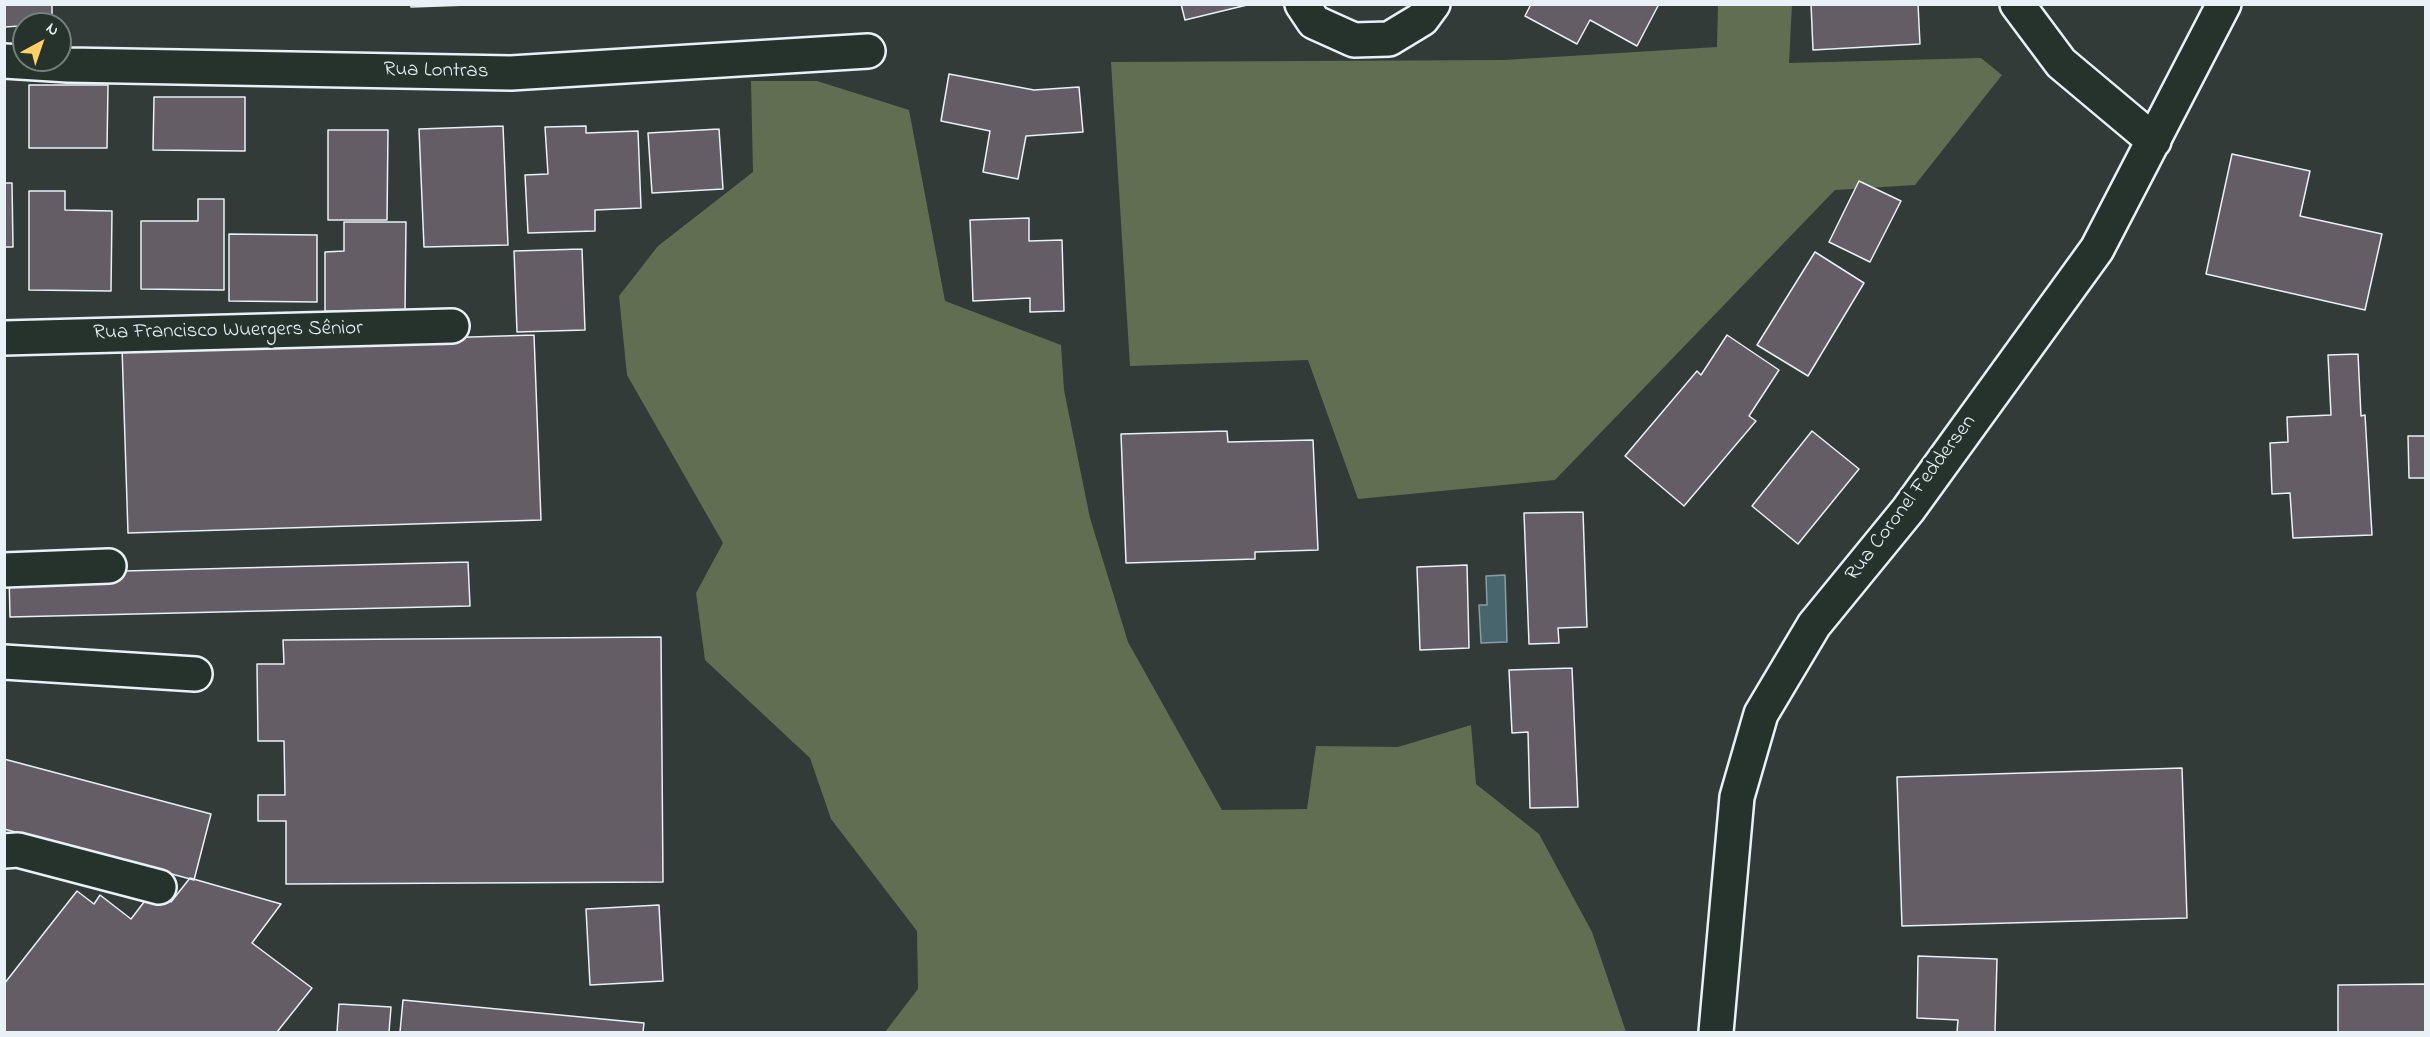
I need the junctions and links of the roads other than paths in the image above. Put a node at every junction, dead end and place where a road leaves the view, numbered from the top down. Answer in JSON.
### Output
{"nodes":[{"id":1,"x":1302,"y":4,"type":"edge"},
{"id":2,"x":1433,"y":4,"type":"edge"},
{"id":3,"x":2018,"y":4,"type":"edge"},
{"id":4,"x":2224,"y":4,"type":"edge"},
{"id":5,"x":868,"y":51,"type":"dead end"},
{"id":6,"x":4,"y":61,"type":"edge"},
{"id":7,"x":2154,"y":141,"type":"junction"},
{"id":8,"x":452,"y":326,"type":"dead end"},
{"id":9,"x":4,"y":338,"type":"edge"},
{"id":10,"x":109,"y":566,"type":"dead end"},
{"id":11,"x":4,"y":570,"type":"edge"},
{"id":12,"x":4,"y":662,"type":"edge"},
{"id":13,"x":195,"y":674,"type":"dead end"},
{"id":14,"x":4,"y":851,"type":"edge"},
{"id":15,"x":159,"y":887,"type":"dead end"},
{"id":16,"x":1716,"y":1032,"type":"edge"}],
"edges":[{"from":1,"to":2,"type":"street"},
{"from":3,"to":7,"type":"street"},
{"from":4,"to":7,"type":"street","name":"Rua Coronel Feddersen"},
{"from":5,"to":6,"type":"street","name":"Rua Lontras"},
{"from":7,"to":16,"type":"street","name":"Rua Coronel Feddersen"},
{"from":8,"to":9,"type":"street","name":"Rua Francisco Wuergers Sênior"},
{"from":10,"to":11,"type":"street"},
{"from":12,"to":13,"type":"street"},
{"from":14,"to":15,"type":"street"}]}
